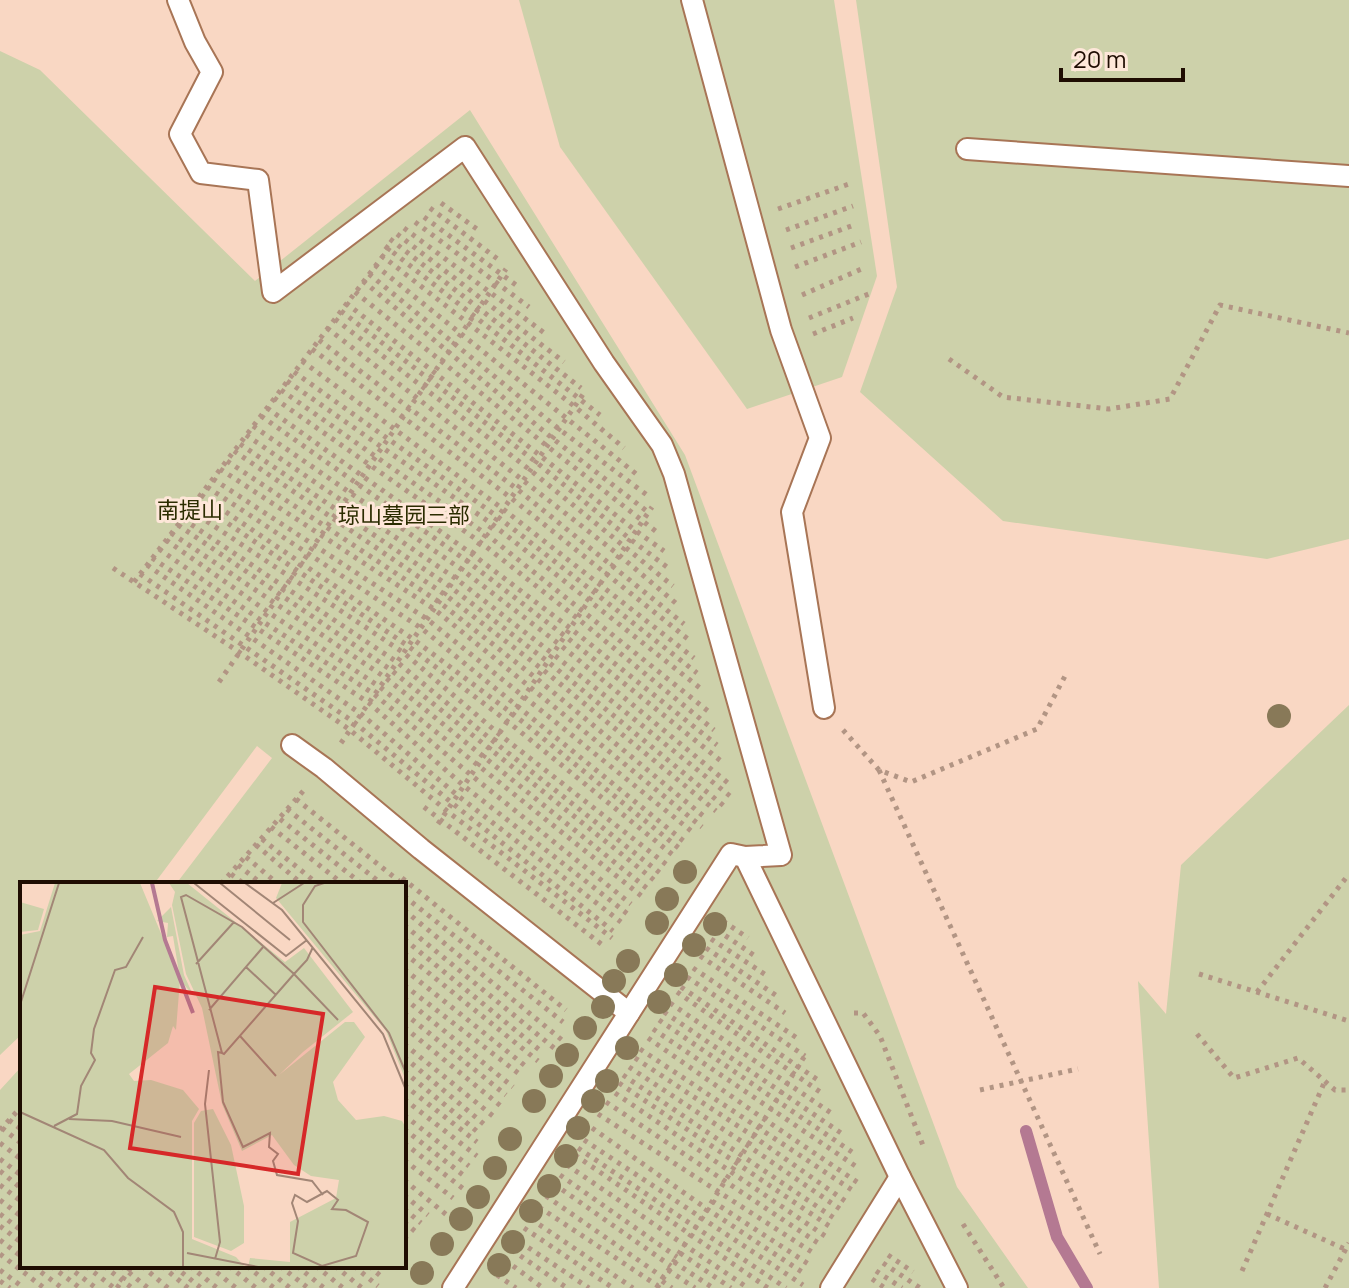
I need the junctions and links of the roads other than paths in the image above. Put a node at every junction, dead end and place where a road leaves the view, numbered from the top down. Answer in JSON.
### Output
{"nodes":[{"id":1,"x":178,"y":0,"type":"edge"},
{"id":2,"x":692,"y":0,"type":"edge"},
{"id":3,"x":967,"y":149,"type":"dead end"},
{"id":4,"x":1349,"y":176,"type":"edge"},
{"id":5,"x":824,"y":708,"type":"road end"},
{"id":6,"x":292,"y":745,"type":"dead end"},
{"id":7,"x":745,"y":857,"type":"junction"},
{"id":8,"x":591,"y":1073,"type":"junction"},
{"id":9,"x":863,"y":1235,"type":"edge"},
{"id":10,"x":453,"y":1288,"type":"edge"},
{"id":11,"x":957,"y":1288,"type":"edge"}],
"edges":[{"from":1,"to":7,"type":"lane"},
{"from":2,"to":5,"type":"lane"},
{"from":3,"to":4,"type":"lane"},
{"from":6,"to":8,"type":"lane"},
{"from":7,"to":8,"type":"lane"},
{"from":7,"to":9,"type":"lane"},
{"from":8,"to":10,"type":"lane"},
{"from":9,"to":11,"type":"lane"}]}
